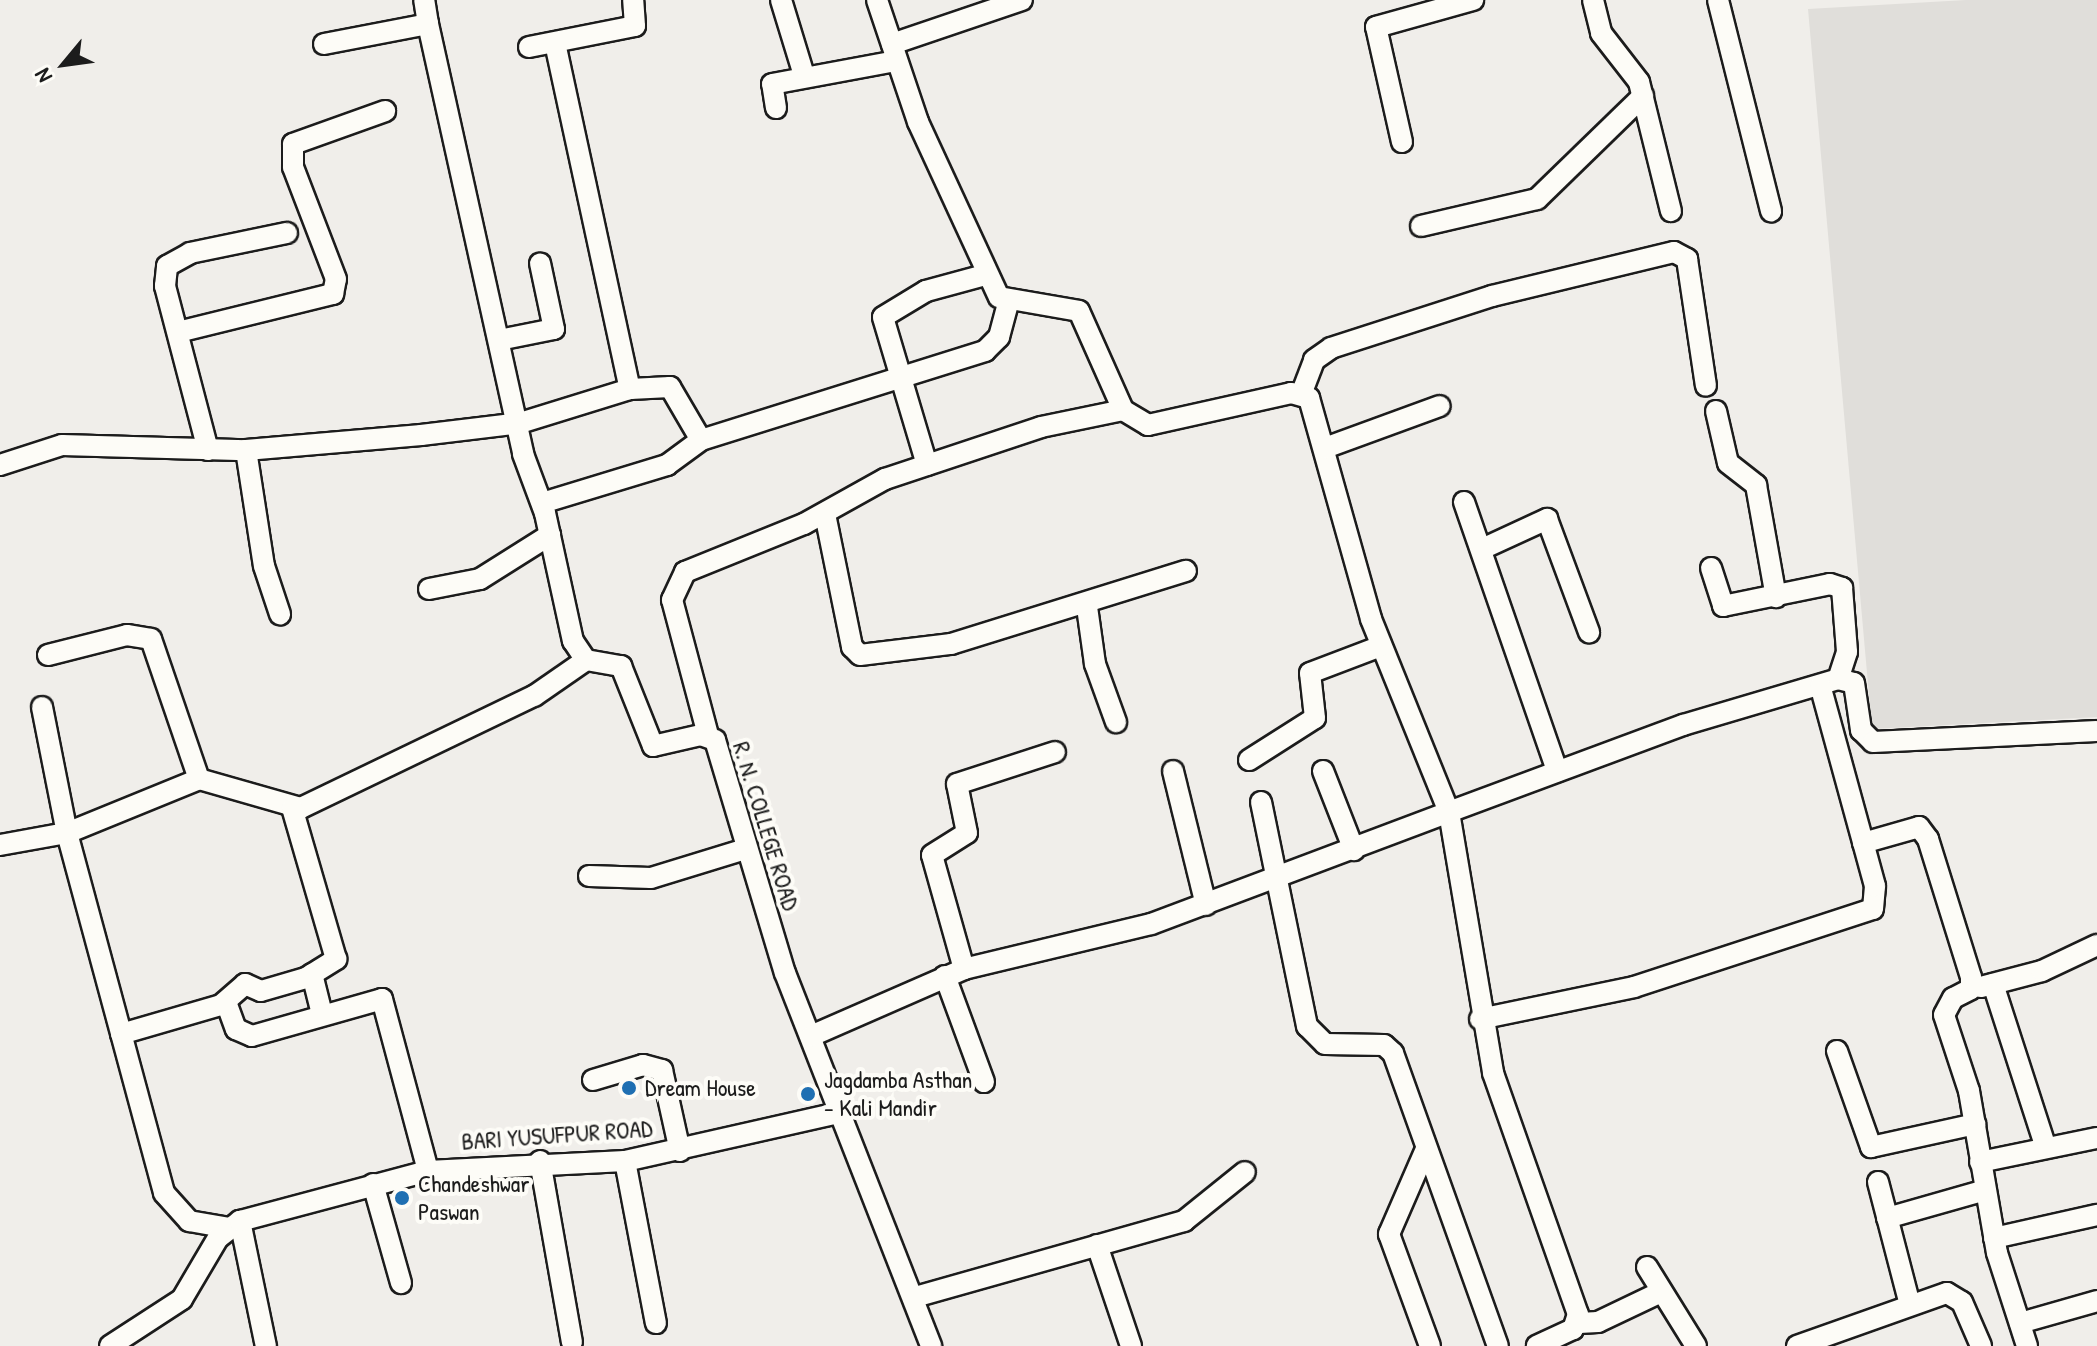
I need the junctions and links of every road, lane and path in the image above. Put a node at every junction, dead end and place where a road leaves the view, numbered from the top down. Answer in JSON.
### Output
{"nodes":[{"id":1,"x":424,"y":0,"type":"edge"},
{"id":2,"x":633,"y":0,"type":"edge"},
{"id":3,"x":781,"y":0,"type":"edge"},
{"id":4,"x":877,"y":0,"type":"edge"},
{"id":5,"x":1022,"y":0,"type":"edge"},
{"id":6,"x":1593,"y":0,"type":"edge"},
{"id":7,"x":1718,"y":0,"type":"edge"},
{"id":8,"x":1463,"y":1,"type":"edge"},
{"id":9,"x":428,"y":24,"type":"junction"},
{"id":10,"x":555,"y":43,"type":"junction"},
{"id":11,"x":324,"y":44,"type":"dead end"},
{"id":12,"x":529,"y":47,"type":"dead end"},
{"id":13,"x":894,"y":52,"type":"junction"},
{"id":14,"x":804,"y":75,"type":"junction"},
{"id":15,"x":1643,"y":96,"type":"junction"},
{"id":16,"x":776,"y":108,"type":"dead end"},
{"id":17,"x":385,"y":111,"type":"dead end"},
{"id":18,"x":1402,"y":142,"type":"dead end"},
{"id":19,"x":1671,"y":211,"type":"dead end"},
{"id":20,"x":1771,"y":211,"type":"dead end"},
{"id":21,"x":1421,"y":226,"type":"dead end"},
{"id":22,"x":287,"y":233,"type":"dead end"},
{"id":23,"x":540,"y":263,"type":"dead end"},
{"id":24,"x":985,"y":275,"type":"junction"},
{"id":25,"x":1008,"y":303,"type":"junction"},
{"id":26,"x":178,"y":332,"type":"junction"},
{"id":27,"x":499,"y":340,"type":"junction"},
{"id":28,"x":904,"y":378,"type":"junction"},
{"id":29,"x":1706,"y":386,"type":"dead end"},
{"id":30,"x":630,"y":389,"type":"junction"},
{"id":31,"x":1302,"y":392,"type":"junction"},
{"id":32,"x":1440,"y":406,"type":"dead end"},
{"id":33,"x":1123,"y":410,"type":"junction"},
{"id":34,"x":1716,"y":411,"type":"dead end"},
{"id":35,"x":520,"y":423,"type":"junction"},
{"id":36,"x":701,"y":440,"type":"junction"},
{"id":37,"x":1325,"y":448,"type":"junction"},
{"id":38,"x":208,"y":450,"type":"junction"},
{"id":39,"x":246,"y":450,"type":"junction"},
{"id":40,"x":0,"y":465,"type":"edge"},
{"id":41,"x":927,"y":465,"type":"junction"},
{"id":42,"x":1464,"y":502,"type":"dead end"},
{"id":43,"x":542,"y":503,"type":"junction"},
{"id":44,"x":825,"y":514,"type":"junction"},
{"id":45,"x":550,"y":535,"type":"junction"},
{"id":46,"x":1482,"y":549,"type":"junction"},
{"id":47,"x":1711,"y":568,"type":"dead end"},
{"id":48,"x":1186,"y":571,"type":"dead end"},
{"id":49,"x":429,"y":589,"type":"dead end"},
{"id":50,"x":1776,"y":597,"type":"junction"},
{"id":51,"x":1087,"y":607,"type":"junction"},
{"id":52,"x":280,"y":614,"type":"dead end"},
{"id":53,"x":1589,"y":632,"type":"dead end"},
{"id":54,"x":1381,"y":646,"type":"junction"},
{"id":55,"x":48,"y":655,"type":"dead end"},
{"id":56,"x":586,"y":660,"type":"junction"},
{"id":57,"x":1829,"y":682,"type":"junction"},
{"id":58,"x":42,"y":707,"type":"dead end"},
{"id":59,"x":1116,"y":722,"type":"dead end"},
{"id":60,"x":2097,"y":731,"type":"edge"},
{"id":61,"x":708,"y":735,"type":"junction"},
{"id":62,"x":1055,"y":752,"type":"dead end"},
{"id":63,"x":1249,"y":760,"type":"dead end"},
{"id":64,"x":1173,"y":771,"type":"dead end"},
{"id":65,"x":1323,"y":771,"type":"dead end"},
{"id":66,"x":1557,"y":771,"type":"junction"},
{"id":67,"x":199,"y":779,"type":"junction"},
{"id":68,"x":1261,"y":802,"type":"dead end"},
{"id":69,"x":292,"y":808,"type":"junction"},
{"id":70,"x":1449,"y":812,"type":"junction"},
{"id":71,"x":67,"y":833,"type":"junction"},
{"id":72,"x":1863,"y":843,"type":"junction"},
{"id":73,"x":0,"y":845,"type":"edge"},
{"id":74,"x":745,"y":849,"type":"junction"},
{"id":75,"x":1354,"y":850,"type":"junction"},
{"id":76,"x":589,"y":876,"type":"dead end"},
{"id":77,"x":1278,"y":879,"type":"junction"},
{"id":78,"x":1206,"y":905,"type":"junction"},
{"id":79,"x":2097,"y":945,"type":"edge"},
{"id":80,"x":955,"y":973,"type":"junction"},
{"id":81,"x":312,"y":974,"type":"junction"},
{"id":82,"x":1993,"y":984,"type":"junction"},
{"id":83,"x":1971,"y":989,"type":"junction"},
{"id":84,"x":226,"y":1002,"type":"junction"},
{"id":85,"x":322,"y":1014,"type":"junction"},
{"id":86,"x":1480,"y":1019,"type":"junction"},
{"id":87,"x":121,"y":1034,"type":"junction"},
{"id":88,"x":811,"y":1036,"type":"junction"},
{"id":89,"x":1837,"y":1051,"type":"dead end"},
{"id":90,"x":593,"y":1080,"type":"dead end"},
{"id":91,"x":984,"y":1082,"type":"dead end"},
{"id":92,"x":838,"y":1113,"type":"junction"},
{"id":93,"x":1976,"y":1124,"type":"junction"},
{"id":94,"x":2097,"y":1138,"type":"edge"},
{"id":95,"x":2046,"y":1148,"type":"junction"},
{"id":96,"x":1426,"y":1149,"type":"junction"},
{"id":97,"x":680,"y":1151,"type":"junction"},
{"id":98,"x":540,"y":1161,"type":"junction"},
{"id":99,"x":625,"y":1161,"type":"junction"},
{"id":100,"x":1980,"y":1162,"type":"junction"},
{"id":101,"x":428,"y":1171,"type":"junction"},
{"id":102,"x":1245,"y":1172,"type":"dead end"},
{"id":103,"x":1878,"y":1182,"type":"dead end"},
{"id":104,"x":373,"y":1184,"type":"junction"},
{"id":105,"x":1985,"y":1190,"type":"junction"},
{"id":106,"x":2097,"y":1215,"type":"edge"},
{"id":107,"x":1887,"y":1218,"type":"junction"},
{"id":108,"x":234,"y":1224,"type":"junction"},
{"id":109,"x":1994,"y":1238,"type":"junction"},
{"id":110,"x":1097,"y":1245,"type":"junction"},
{"id":111,"x":1647,"y":1267,"type":"dead end"},
{"id":112,"x":401,"y":1283,"type":"dead end"},
{"id":113,"x":1661,"y":1292,"type":"junction"},
{"id":114,"x":915,"y":1297,"type":"junction"},
{"id":115,"x":2097,"y":1301,"type":"edge"},
{"id":116,"x":1910,"y":1305,"type":"junction"},
{"id":117,"x":656,"y":1323,"type":"dead end"},
{"id":118,"x":1579,"y":1323,"type":"junction"},
{"id":119,"x":2020,"y":1323,"type":"junction"},
{"id":120,"x":572,"y":1342,"type":"dead end"},
{"id":121,"x":110,"y":1346,"type":"edge"},
{"id":122,"x":266,"y":1346,"type":"edge"},
{"id":123,"x":931,"y":1346,"type":"edge"},
{"id":124,"x":1131,"y":1346,"type":"edge"},
{"id":125,"x":1430,"y":1346,"type":"edge"},
{"id":126,"x":1498,"y":1346,"type":"edge"},
{"id":127,"x":1537,"y":1346,"type":"edge"},
{"id":128,"x":1696,"y":1346,"type":"edge"},
{"id":129,"x":1797,"y":1346,"type":"edge"},
{"id":130,"x":1981,"y":1346,"type":"edge"},
{"id":131,"x":2027,"y":1346,"type":"edge"}],
"edges":[{"from":1,"to":9,"type":"street"},
{"from":2,"to":10,"type":"street"},
{"from":3,"to":14,"type":"street"},
{"from":4,"to":13,"type":"street"},
{"from":5,"to":13,"type":"street"},
{"from":6,"to":15,"type":"street"},
{"from":7,"to":20,"type":"street"},
{"from":8,"to":18,"type":"street"},
{"from":9,"to":11,"type":"street"},
{"from":9,"to":27,"type":"street"},
{"from":10,"to":12,"type":"street"},
{"from":10,"to":30,"type":"street"},
{"from":13,"to":14,"type":"street"},
{"from":13,"to":24,"type":"street"},
{"from":14,"to":16,"type":"street"},
{"from":15,"to":19,"type":"street"},
{"from":15,"to":21,"type":"street"},
{"from":17,"to":26,"type":"street"},
{"from":22,"to":26,"type":"street"},
{"from":23,"to":27,"type":"street"},
{"from":24,"to":25,"type":"street"},
{"from":24,"to":28,"type":"street"},
{"from":25,"to":28,"type":"street"},
{"from":25,"to":33,"type":"street"},
{"from":26,"to":38,"type":"street"},
{"from":27,"to":35,"type":"street"},
{"from":28,"to":36,"type":"street"},
{"from":28,"to":41,"type":"street"},
{"from":29,"to":31,"type":"street"},
{"from":30,"to":35,"type":"street"},
{"from":30,"to":36,"type":"street"},
{"from":31,"to":33,"type":"street"},
{"from":31,"to":37,"type":"street"},
{"from":32,"to":37,"type":"street"},
{"from":33,"to":41,"type":"street"},
{"from":34,"to":50,"type":"street"},
{"from":35,"to":39,"type":"street"},
{"from":35,"to":43,"type":"street"},
{"from":36,"to":43,"type":"street"},
{"from":37,"to":54,"type":"street"},
{"from":38,"to":39,"type":"street"},
{"from":38,"to":40,"type":"street"},
{"from":39,"to":52,"type":"street"},
{"from":41,"to":44,"type":"street"},
{"from":42,"to":46,"type":"street"},
{"from":43,"to":45,"type":"street"},
{"from":44,"to":51,"type":"street"},
{"from":44,"to":61,"type":"street"},
{"from":45,"to":49,"type":"street"},
{"from":45,"to":56,"type":"street"},
{"from":46,"to":53,"type":"street"},
{"from":46,"to":66,"type":"street"},
{"from":47,"to":50,"type":"street"},
{"from":48,"to":51,"type":"street"},
{"from":50,"to":57,"type":"street"},
{"from":51,"to":59,"type":"street"},
{"from":54,"to":63,"type":"street"},
{"from":54,"to":70,"type":"street"},
{"from":55,"to":67,"type":"street"},
{"from":56,"to":61,"type":"street","name":"R. N. COLLEGE ROAD"},
{"from":56,"to":69,"type":"street"},
{"from":57,"to":60,"type":"street"},
{"from":57,"to":66,"type":"street"},
{"from":57,"to":72,"type":"street"},
{"from":58,"to":71,"type":"street"},
{"from":61,"to":74,"type":"street","name":"R. N. COLLEGE ROAD"},
{"from":62,"to":80,"type":"street"},
{"from":64,"to":78,"type":"street"},
{"from":65,"to":75,"type":"street"},
{"from":66,"to":70,"type":"street"},
{"from":67,"to":69,"type":"street"},
{"from":67,"to":71,"type":"street"},
{"from":68,"to":77,"type":"street"},
{"from":69,"to":81,"type":"street"},
{"from":70,"to":75,"type":"street"},
{"from":70,"to":86,"type":"street"},
{"from":71,"to":73,"type":"street"},
{"from":71,"to":87,"type":"street"},
{"from":72,"to":83,"type":"street"},
{"from":72,"to":86,"type":"street"},
{"from":74,"to":76,"type":"street"},
{"from":74,"to":88,"type":"street","name":"R. N. COLLEGE ROAD"},
{"from":75,"to":77,"type":"street"},
{"from":77,"to":78,"type":"street"},
{"from":77,"to":96,"type":"street"},
{"from":78,"to":80,"type":"street"},
{"from":79,"to":82,"type":"street"},
{"from":80,"to":88,"type":"street"},
{"from":80,"to":91,"type":"street"},
{"from":81,"to":84,"type":"street"},
{"from":81,"to":85,"type":"street"},
{"from":82,"to":83,"type":"street"},
{"from":82,"to":95,"type":"street"},
{"from":83,"to":93,"type":"street"},
{"from":84,"to":85,"type":"street"},
{"from":84,"to":87,"type":"street"},
{"from":85,"to":101,"type":"street"},
{"from":86,"to":118,"type":"street"},
{"from":87,"to":108,"type":"street"},
{"from":88,"to":92,"type":"street","name":"R. N. COLLEGE ROAD"},
{"from":89,"to":93,"type":"street"},
{"from":90,"to":97,"type":"street"},
{"from":92,"to":97,"type":"street","name":"BARI YUSUFPUR ROAD"},
{"from":92,"to":114,"type":"street","name":"R. N. COLLEGE ROAD"},
{"from":93,"to":100,"type":"street"},
{"from":94,"to":95,"type":"street"},
{"from":95,"to":100,"type":"street"},
{"from":96,"to":125,"type":"street"},
{"from":96,"to":126,"type":"street"},
{"from":97,"to":99,"type":"street","name":"BARI YUSUFPUR ROAD"},
{"from":98,"to":99,"type":"street","name":"BARI YUSUFPUR ROAD"},
{"from":98,"to":101,"type":"street","name":"BARI YUSUFPUR ROAD"},
{"from":98,"to":120,"type":"street"},
{"from":99,"to":117,"type":"street"},
{"from":100,"to":105,"type":"street"},
{"from":101,"to":104,"type":"street","name":"BARI YUSUFPUR ROAD"},
{"from":102,"to":110,"type":"street"},
{"from":103,"to":107,"type":"street"},
{"from":104,"to":108,"type":"street","name":"BARI YUSUFPUR ROAD"},
{"from":104,"to":112,"type":"street"},
{"from":105,"to":107,"type":"street"},
{"from":105,"to":109,"type":"street"},
{"from":106,"to":109,"type":"street"},
{"from":107,"to":116,"type":"street"},
{"from":108,"to":121,"type":"street"},
{"from":108,"to":122,"type":"street"},
{"from":109,"to":119,"type":"street"},
{"from":110,"to":114,"type":"street"},
{"from":110,"to":124,"type":"street"},
{"from":111,"to":113,"type":"street"},
{"from":113,"to":118,"type":"street"},
{"from":113,"to":128,"type":"street"},
{"from":114,"to":123,"type":"street","name":"R. N. COLLEGE ROAD"},
{"from":115,"to":119,"type":"street"},
{"from":116,"to":129,"type":"street"},
{"from":116,"to":130,"type":"street"},
{"from":118,"to":127,"type":"street"},
{"from":119,"to":131,"type":"street"}]}
